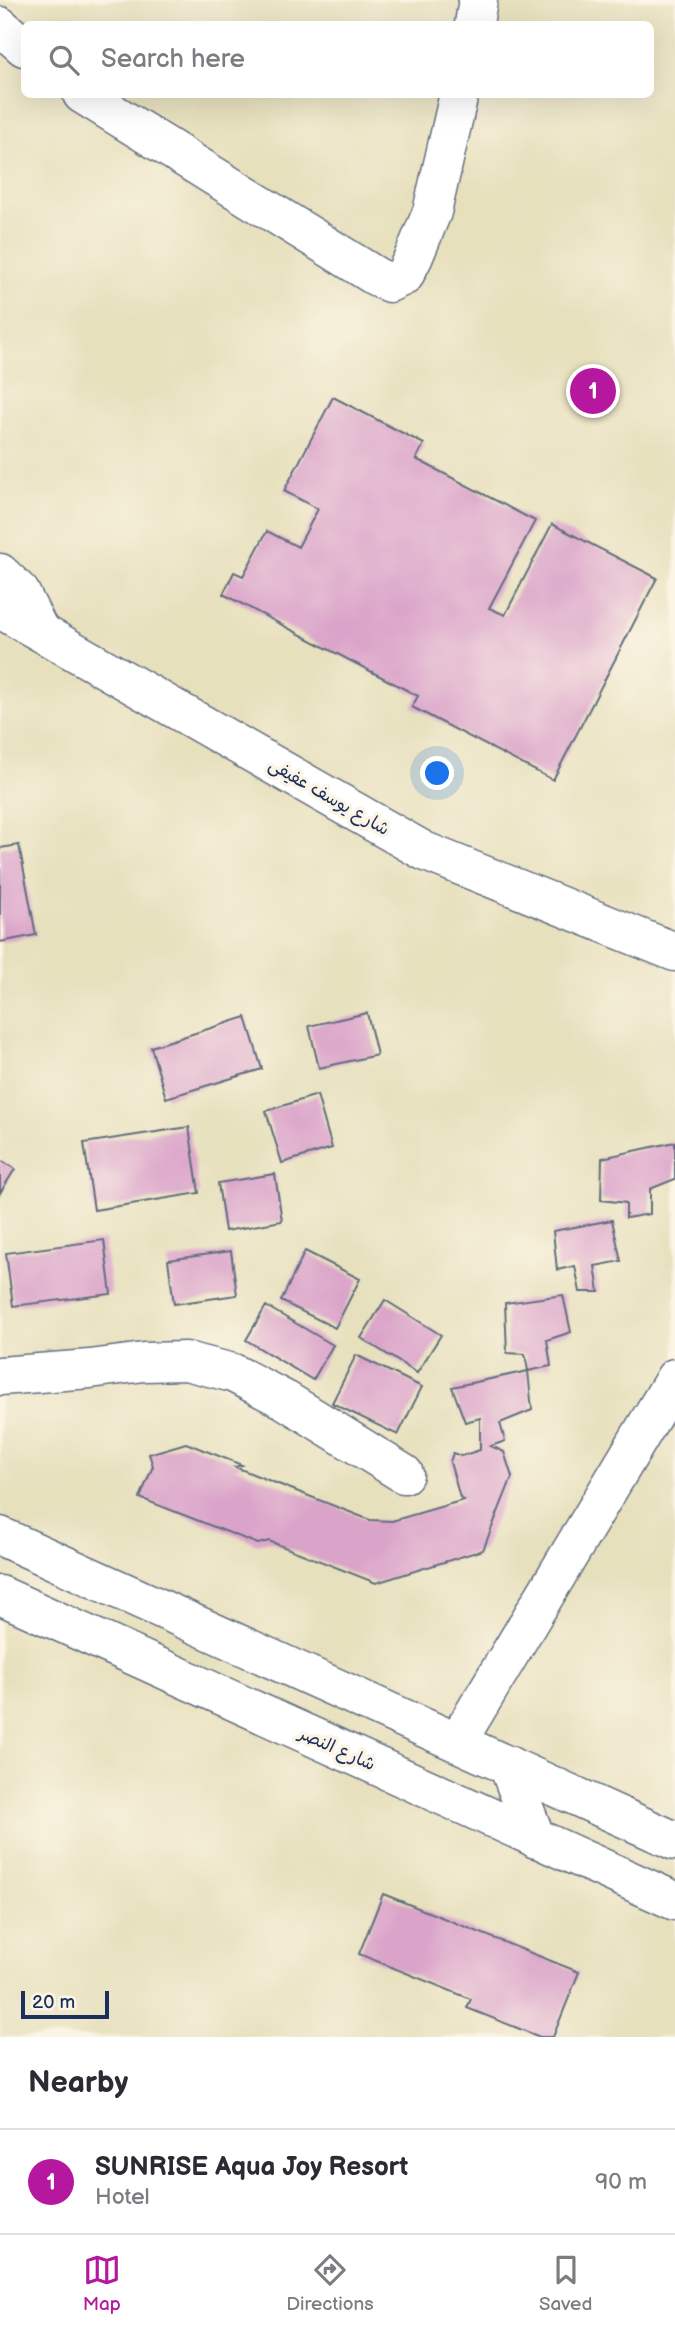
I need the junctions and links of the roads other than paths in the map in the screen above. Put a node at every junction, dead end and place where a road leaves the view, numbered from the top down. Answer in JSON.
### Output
{"nodes":[{"id":1,"x":478,"y":0,"type":"edge"},
{"id":2,"x":474,"y":21,"type":"edge"},
{"id":3,"x":0,"y":26,"type":"edge"},
{"id":4,"x":21,"y":44,"type":"edge"},
{"id":5,"x":88,"y":98,"type":"edge"},
{"id":6,"x":458,"y":98,"type":"edge"},
{"id":7,"x":0,"y":573,"type":"edge"},
{"id":8,"x":0,"y":608,"type":"edge"},
{"id":9,"x":40,"y":631,"type":"junction"},
{"id":10,"x":675,"y":952,"type":"edge"},
{"id":11,"x":0,"y":1376,"type":"edge"},
{"id":12,"x":675,"y":1378,"type":"edge"},
{"id":13,"x":404,"y":1474,"type":"dead end"},
{"id":14,"x":0,"y":1536,"type":"edge"},
{"id":15,"x":0,"y":1595,"type":"edge"},
{"id":16,"x":457,"y":1742,"type":"junction"},
{"id":17,"x":508,"y":1765,"type":"junction"},
{"id":18,"x":536,"y":1839,"type":"junction"},
{"id":19,"x":675,"y":1841,"type":"edge"},
{"id":20,"x":675,"y":1901,"type":"edge"}],
"edges":[{"from":1,"to":2,"type":"street"},
{"from":3,"to":4,"type":"street"},
{"from":5,"to":6,"type":"street"},
{"from":7,"to":9,"type":"street"},
{"from":8,"to":9,"type":"street","name":"شارع يوسف عفيفى"},
{"from":9,"to":10,"type":"street","name":"شارع يوسف عفيفى"},
{"from":11,"to":13,"type":"street"},
{"from":12,"to":16,"type":"street"},
{"from":14,"to":16,"type":"street"},
{"from":15,"to":18,"type":"street","name":"شارع النصر"},
{"from":16,"to":17,"type":"street"},
{"from":17,"to":18,"type":"street"},
{"from":17,"to":19,"type":"street"},
{"from":18,"to":20,"type":"street","name":"شارع النصر"}]}
